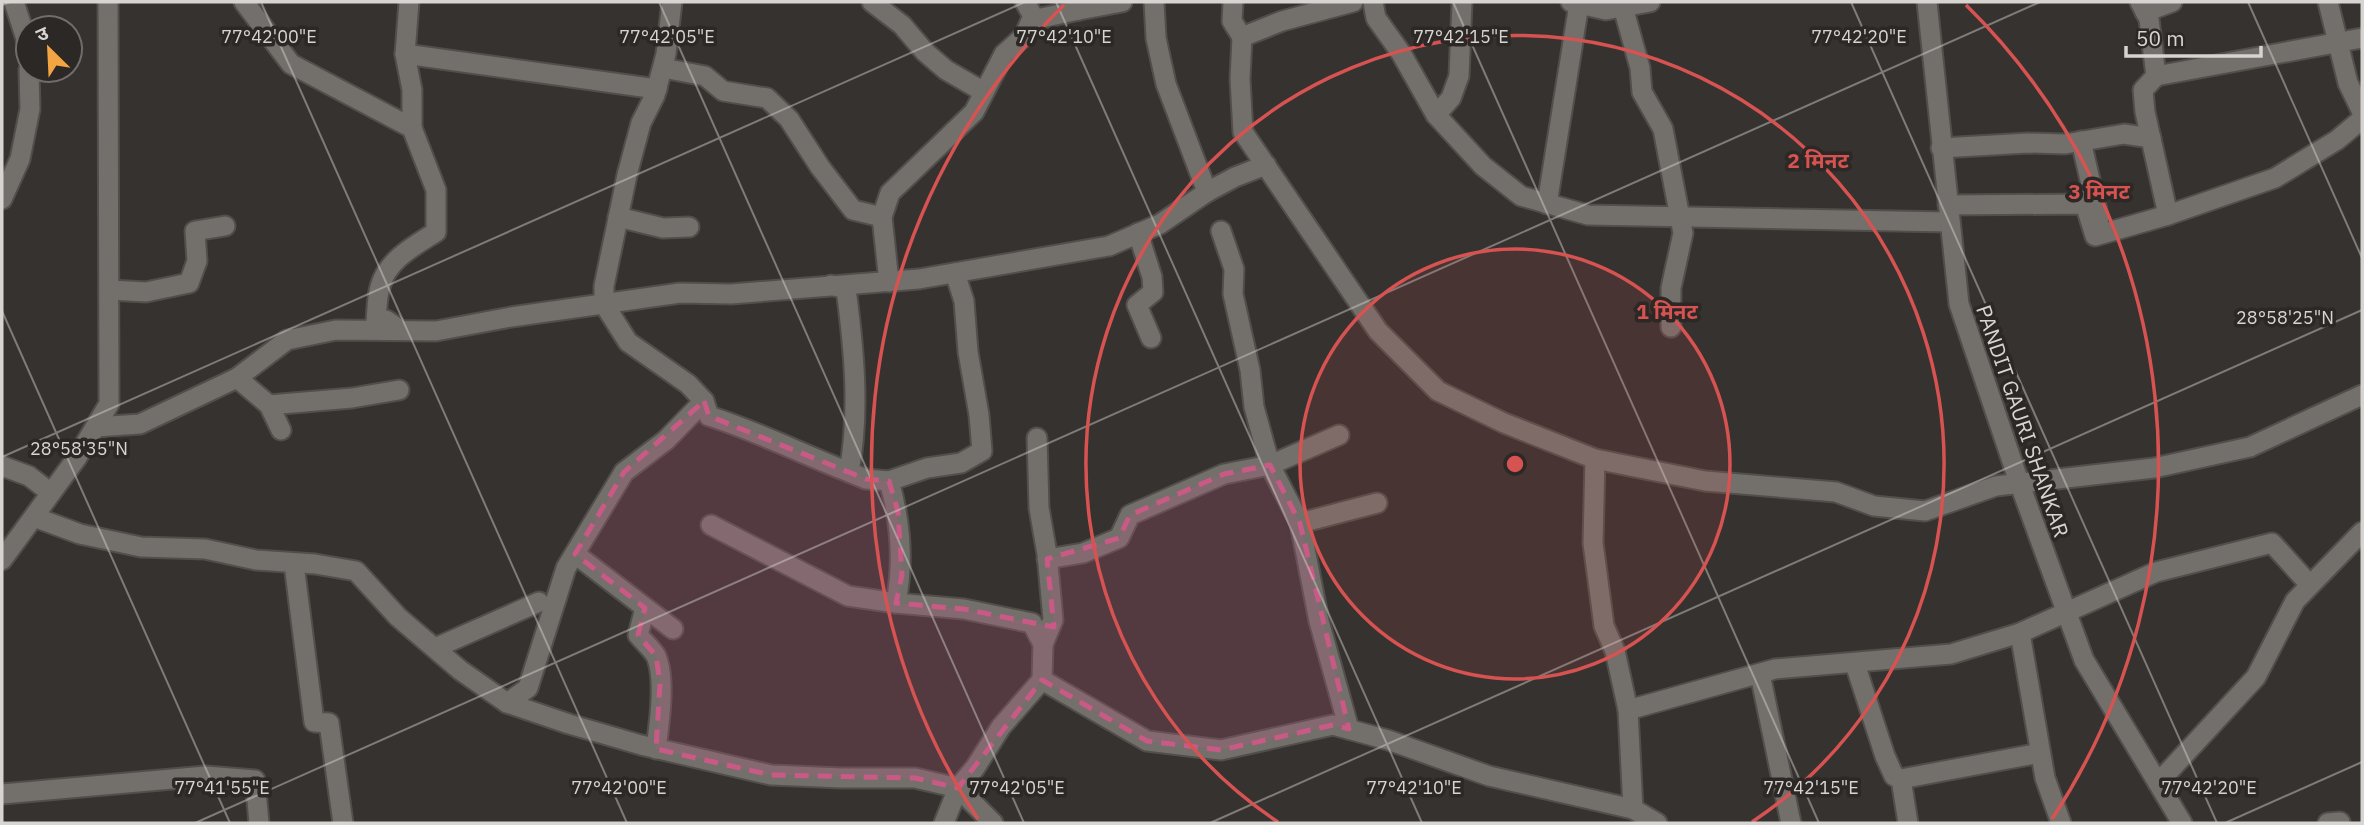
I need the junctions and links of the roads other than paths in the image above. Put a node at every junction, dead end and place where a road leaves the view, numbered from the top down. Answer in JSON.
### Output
{"nodes":[{"id":1,"x":108,"y":2,"type":"edge"},
{"id":2,"x":244,"y":2,"type":"edge"},
{"id":3,"x":409,"y":2,"type":"edge"},
{"id":4,"x":672,"y":2,"type":"edge"},
{"id":5,"x":872,"y":2,"type":"edge"},
{"id":6,"x":1122,"y":2,"type":"edge"},
{"id":7,"x":1154,"y":2,"type":"edge"},
{"id":8,"x":1233,"y":2,"type":"edge"},
{"id":9,"x":1353,"y":2,"type":"edge"},
{"id":10,"x":1373,"y":2,"type":"edge"},
{"id":11,"x":1462,"y":2,"type":"edge"},
{"id":12,"x":1650,"y":2,"type":"edge"},
{"id":13,"x":1927,"y":2,"type":"edge"},
{"id":14,"x":2172,"y":2,"type":"edge"},
{"id":15,"x":2329,"y":2,"type":"edge"},
{"id":16,"x":1575,"y":3,"type":"edge"},
{"id":17,"x":1079,"y":6,"type":"edge"},
{"id":18,"x":1623,"y":7,"type":"junction"},
{"id":19,"x":2142,"y":7,"type":"edge"},
{"id":20,"x":1028,"y":11,"type":"edge"},
{"id":21,"x":1242,"y":37,"type":"junction"},
{"id":22,"x":2362,"y":38,"type":"edge"},
{"id":23,"x":2338,"y":42,"type":"junction"},
{"id":24,"x":405,"y":54,"type":"junction"},
{"id":25,"x":663,"y":68,"type":"junction"},
{"id":26,"x":2156,"y":76,"type":"junction"},
{"id":27,"x":29,"y":84,"type":"edge"},
{"id":28,"x":657,"y":89,"type":"junction"},
{"id":29,"x":984,"y":92,"type":"junction"},
{"id":30,"x":2362,"y":111,"type":"edge"},
{"id":31,"x":1436,"y":115,"type":"junction"},
{"id":32,"x":2362,"y":119,"type":"edge"},
{"id":33,"x":412,"y":128,"type":"junction"},
{"id":34,"x":2151,"y":138,"type":"junction"},
{"id":35,"x":2081,"y":141,"type":"junction"},
{"id":36,"x":1941,"y":148,"type":"junction"},
{"id":37,"x":1266,"y":165,"type":"junction"},
{"id":38,"x":1207,"y":192,"type":"junction"},
{"id":39,"x":2,"y":199,"type":"edge"},
{"id":40,"x":1547,"y":204,"type":"junction"},
{"id":41,"x":1948,"y":214,"type":"junction"},
{"id":42,"x":2168,"y":215,"type":"junction"},
{"id":43,"x":618,"y":217,"type":"junction"},
{"id":44,"x":883,"y":217,"type":"junction"},
{"id":45,"x":1680,"y":217,"type":"junction"},
{"id":46,"x":225,"y":226,"type":"dead end"},
{"id":47,"x":689,"y":227,"type":"dead end"},
{"id":48,"x":1221,"y":231,"type":"dead end"},
{"id":49,"x":1138,"y":233,"type":"junction"},
{"id":50,"x":2102,"y":234,"type":"junction"},
{"id":51,"x":955,"y":272,"type":"junction"},
{"id":52,"x":890,"y":282,"type":"junction"},
{"id":53,"x":831,"y":285,"type":"junction"},
{"id":54,"x":110,"y":290,"type":"junction"},
{"id":55,"x":604,"y":304,"type":"junction"},
{"id":56,"x":1671,"y":327,"type":"dead end"},
{"id":57,"x":400,"y":331,"type":"junction"},
{"id":58,"x":1151,"y":338,"type":"dead end"},
{"id":59,"x":237,"y":378,"type":"junction"},
{"id":60,"x":399,"y":390,"type":"dead end"},
{"id":61,"x":2362,"y":396,"type":"edge"},
{"id":62,"x":704,"y":401,"type":"junction"},
{"id":63,"x":269,"y":405,"type":"junction"},
{"id":64,"x":96,"y":427,"type":"junction"},
{"id":65,"x":281,"y":430,"type":"dead end"},
{"id":66,"x":1339,"y":435,"type":"dead end"},
{"id":67,"x":1037,"y":438,"type":"dead end"},
{"id":68,"x":1595,"y":458,"type":"junction"},
{"id":69,"x":1270,"y":465,"type":"junction"},
{"id":70,"x":2,"y":466,"type":"edge"},
{"id":71,"x":849,"y":472,"type":"junction"},
{"id":72,"x":889,"y":481,"type":"junction"},
{"id":73,"x":2019,"y":482,"type":"junction"},
{"id":74,"x":51,"y":493,"type":"junction"},
{"id":75,"x":1377,"y":503,"type":"dead end"},
{"id":76,"x":34,"y":517,"type":"junction"},
{"id":77,"x":1300,"y":523,"type":"junction"},
{"id":78,"x":711,"y":525,"type":"dead end"},
{"id":79,"x":2362,"y":533,"type":"edge"},
{"id":80,"x":575,"y":554,"type":"junction"},
{"id":81,"x":2,"y":559,"type":"edge"},
{"id":82,"x":1047,"y":559,"type":"junction"},
{"id":83,"x":294,"y":564,"type":"junction"},
{"id":84,"x":2310,"y":586,"type":"junction"},
{"id":85,"x":539,"y":602,"type":"dead end"},
{"id":86,"x":896,"y":603,"type":"junction"},
{"id":87,"x":645,"y":608,"type":"junction"},
{"id":88,"x":2067,"y":614,"type":"junction"},
{"id":89,"x":673,"y":629,"type":"dead end"},
{"id":90,"x":2020,"y":633,"type":"junction"},
{"id":91,"x":1044,"y":644,"type":"junction"},
{"id":92,"x":435,"y":648,"type":"junction"},
{"id":93,"x":1853,"y":663,"type":"junction"},
{"id":94,"x":1760,"y":674,"type":"junction"},
{"id":95,"x":1042,"y":680,"type":"junction"},
{"id":96,"x":507,"y":703,"type":"junction"},
{"id":97,"x":1628,"y":710,"type":"junction"},
{"id":98,"x":1349,"y":729,"type":"junction"},
{"id":99,"x":656,"y":749,"type":"junction"},
{"id":100,"x":2040,"y":753,"type":"junction"},
{"id":101,"x":1901,"y":779,"type":"junction"},
{"id":102,"x":2158,"y":783,"type":"junction"},
{"id":103,"x":958,"y":788,"type":"junction"},
{"id":104,"x":2,"y":794,"type":"edge"},
{"id":105,"x":1633,"y":809,"type":"junction"},
{"id":106,"x":259,"y":823,"type":"edge"},
{"id":107,"x":343,"y":823,"type":"edge"},
{"id":108,"x":944,"y":823,"type":"edge"},
{"id":109,"x":993,"y":823,"type":"edge"},
{"id":110,"x":1657,"y":823,"type":"edge"},
{"id":111,"x":1791,"y":823,"type":"edge"},
{"id":112,"x":1908,"y":823,"type":"edge"},
{"id":113,"x":2061,"y":823,"type":"edge"},
{"id":114,"x":2182,"y":823,"type":"edge"}],
"edges":[{"from":1,"to":54,"type":"street"},
{"from":2,"to":33,"type":"street"},
{"from":3,"to":24,"type":"street"},
{"from":4,"to":25,"type":"street"},
{"from":5,"to":29,"type":"street"},
{"from":6,"to":17,"type":"street"},
{"from":7,"to":38,"type":"street"},
{"from":8,"to":21,"type":"street"},
{"from":9,"to":21,"type":"street"},
{"from":10,"to":31,"type":"street"},
{"from":11,"to":31,"type":"street"},
{"from":12,"to":18,"type":"street"},
{"from":13,"to":36,"type":"street","name":"PANDIT GAURI SHANKAR"},
{"from":14,"to":19,"type":"street"},
{"from":15,"to":23,"type":"street"},
{"from":16,"to":18,"type":"street"},
{"from":16,"to":40,"type":"street"},
{"from":17,"to":20,"type":"street"},
{"from":18,"to":45,"type":"street"},
{"from":19,"to":26,"type":"street"},
{"from":20,"to":29,"type":"street"},
{"from":21,"to":37,"type":"street"},
{"from":22,"to":23,"type":"street"},
{"from":23,"to":26,"type":"street"},
{"from":23,"to":30,"type":"street"},
{"from":24,"to":28,"type":"street"},
{"from":24,"to":33,"type":"street"},
{"from":25,"to":28,"type":"street"},
{"from":25,"to":44,"type":"street"},
{"from":26,"to":34,"type":"street"},
{"from":27,"to":39,"type":"street"},
{"from":28,"to":43,"type":"street"},
{"from":29,"to":44,"type":"street"},
{"from":31,"to":40,"type":"street"},
{"from":32,"to":42,"type":"street"},
{"from":33,"to":57,"type":"street"},
{"from":34,"to":35,"type":"street"},
{"from":34,"to":42,"type":"street"},
{"from":35,"to":36,"type":"street"},
{"from":35,"to":50,"type":"street"},
{"from":36,"to":41,"type":"street","name":"PANDIT GAURI SHANKAR"},
{"from":37,"to":38,"type":"street"},
{"from":37,"to":68,"type":"street"},
{"from":38,"to":49,"type":"street"},
{"from":40,"to":45,"type":"street"},
{"from":41,"to":45,"type":"street"},
{"from":41,"to":50,"type":"street"},
{"from":41,"to":73,"type":"street","name":"PANDIT GAURI SHANKAR"},
{"from":42,"to":50,"type":"street"},
{"from":43,"to":47,"type":"street"},
{"from":43,"to":55,"type":"street"},
{"from":44,"to":52,"type":"street"},
{"from":45,"to":56,"type":"street"},
{"from":46,"to":54,"type":"street"},
{"from":48,"to":69,"type":"street"},
{"from":49,"to":51,"type":"street"},
{"from":49,"to":58,"type":"street"},
{"from":51,"to":52,"type":"street"},
{"from":51,"to":72,"type":"street"},
{"from":52,"to":53,"type":"street"},
{"from":53,"to":55,"type":"street"},
{"from":53,"to":71,"type":"street"},
{"from":54,"to":64,"type":"street"},
{"from":55,"to":57,"type":"street"},
{"from":55,"to":62,"type":"street"},
{"from":57,"to":59,"type":"street"},
{"from":59,"to":63,"type":"street"},
{"from":59,"to":64,"type":"street"},
{"from":60,"to":63,"type":"street"},
{"from":61,"to":73,"type":"street"},
{"from":62,"to":71,"type":"street"},
{"from":62,"to":80,"type":"street"},
{"from":63,"to":65,"type":"street"},
{"from":64,"to":74,"type":"street"},
{"from":66,"to":69,"type":"street"},
{"from":67,"to":82,"type":"street"},
{"from":68,"to":73,"type":"street"},
{"from":68,"to":97,"type":"street"},
{"from":69,"to":77,"type":"street"},
{"from":69,"to":82,"type":"street"},
{"from":70,"to":74,"type":"street"},
{"from":71,"to":72,"type":"street"},
{"from":72,"to":86,"type":"street"},
{"from":73,"to":88,"type":"street","name":"PANDIT GAURI SHANKAR"},
{"from":74,"to":76,"type":"street"},
{"from":75,"to":77,"type":"street"},
{"from":76,"to":81,"type":"street"},
{"from":76,"to":83,"type":"street"},
{"from":77,"to":98,"type":"street"},
{"from":78,"to":86,"type":"street"},
{"from":79,"to":84,"type":"street"},
{"from":80,"to":87,"type":"street"},
{"from":80,"to":96,"type":"street"},
{"from":82,"to":91,"type":"street"},
{"from":83,"to":92,"type":"street"},
{"from":83,"to":107,"type":"street"},
{"from":84,"to":88,"type":"street"},
{"from":84,"to":102,"type":"street"},
{"from":85,"to":92,"type":"street"},
{"from":86,"to":91,"type":"street"},
{"from":87,"to":89,"type":"street"},
{"from":87,"to":99,"type":"street"},
{"from":88,"to":90,"type":"street"},
{"from":88,"to":102,"type":"street","name":"PANDIT GAURI SHANKAR"},
{"from":90,"to":93,"type":"street"},
{"from":90,"to":100,"type":"street"},
{"from":91,"to":95,"type":"street"},
{"from":92,"to":96,"type":"street"},
{"from":93,"to":94,"type":"street"},
{"from":93,"to":101,"type":"street"},
{"from":94,"to":97,"type":"street"},
{"from":94,"to":111,"type":"street"},
{"from":95,"to":98,"type":"street"},
{"from":95,"to":103,"type":"street"},
{"from":96,"to":99,"type":"street"},
{"from":97,"to":105,"type":"street"},
{"from":98,"to":105,"type":"street"},
{"from":99,"to":103,"type":"street"},
{"from":100,"to":101,"type":"street"},
{"from":100,"to":113,"type":"street"},
{"from":101,"to":112,"type":"street"},
{"from":102,"to":114,"type":"street","name":"PANDIT GAURI SHANKAR"},
{"from":103,"to":108,"type":"street"},
{"from":103,"to":109,"type":"street"},
{"from":104,"to":106,"type":"street"},
{"from":105,"to":110,"type":"street"}]}
